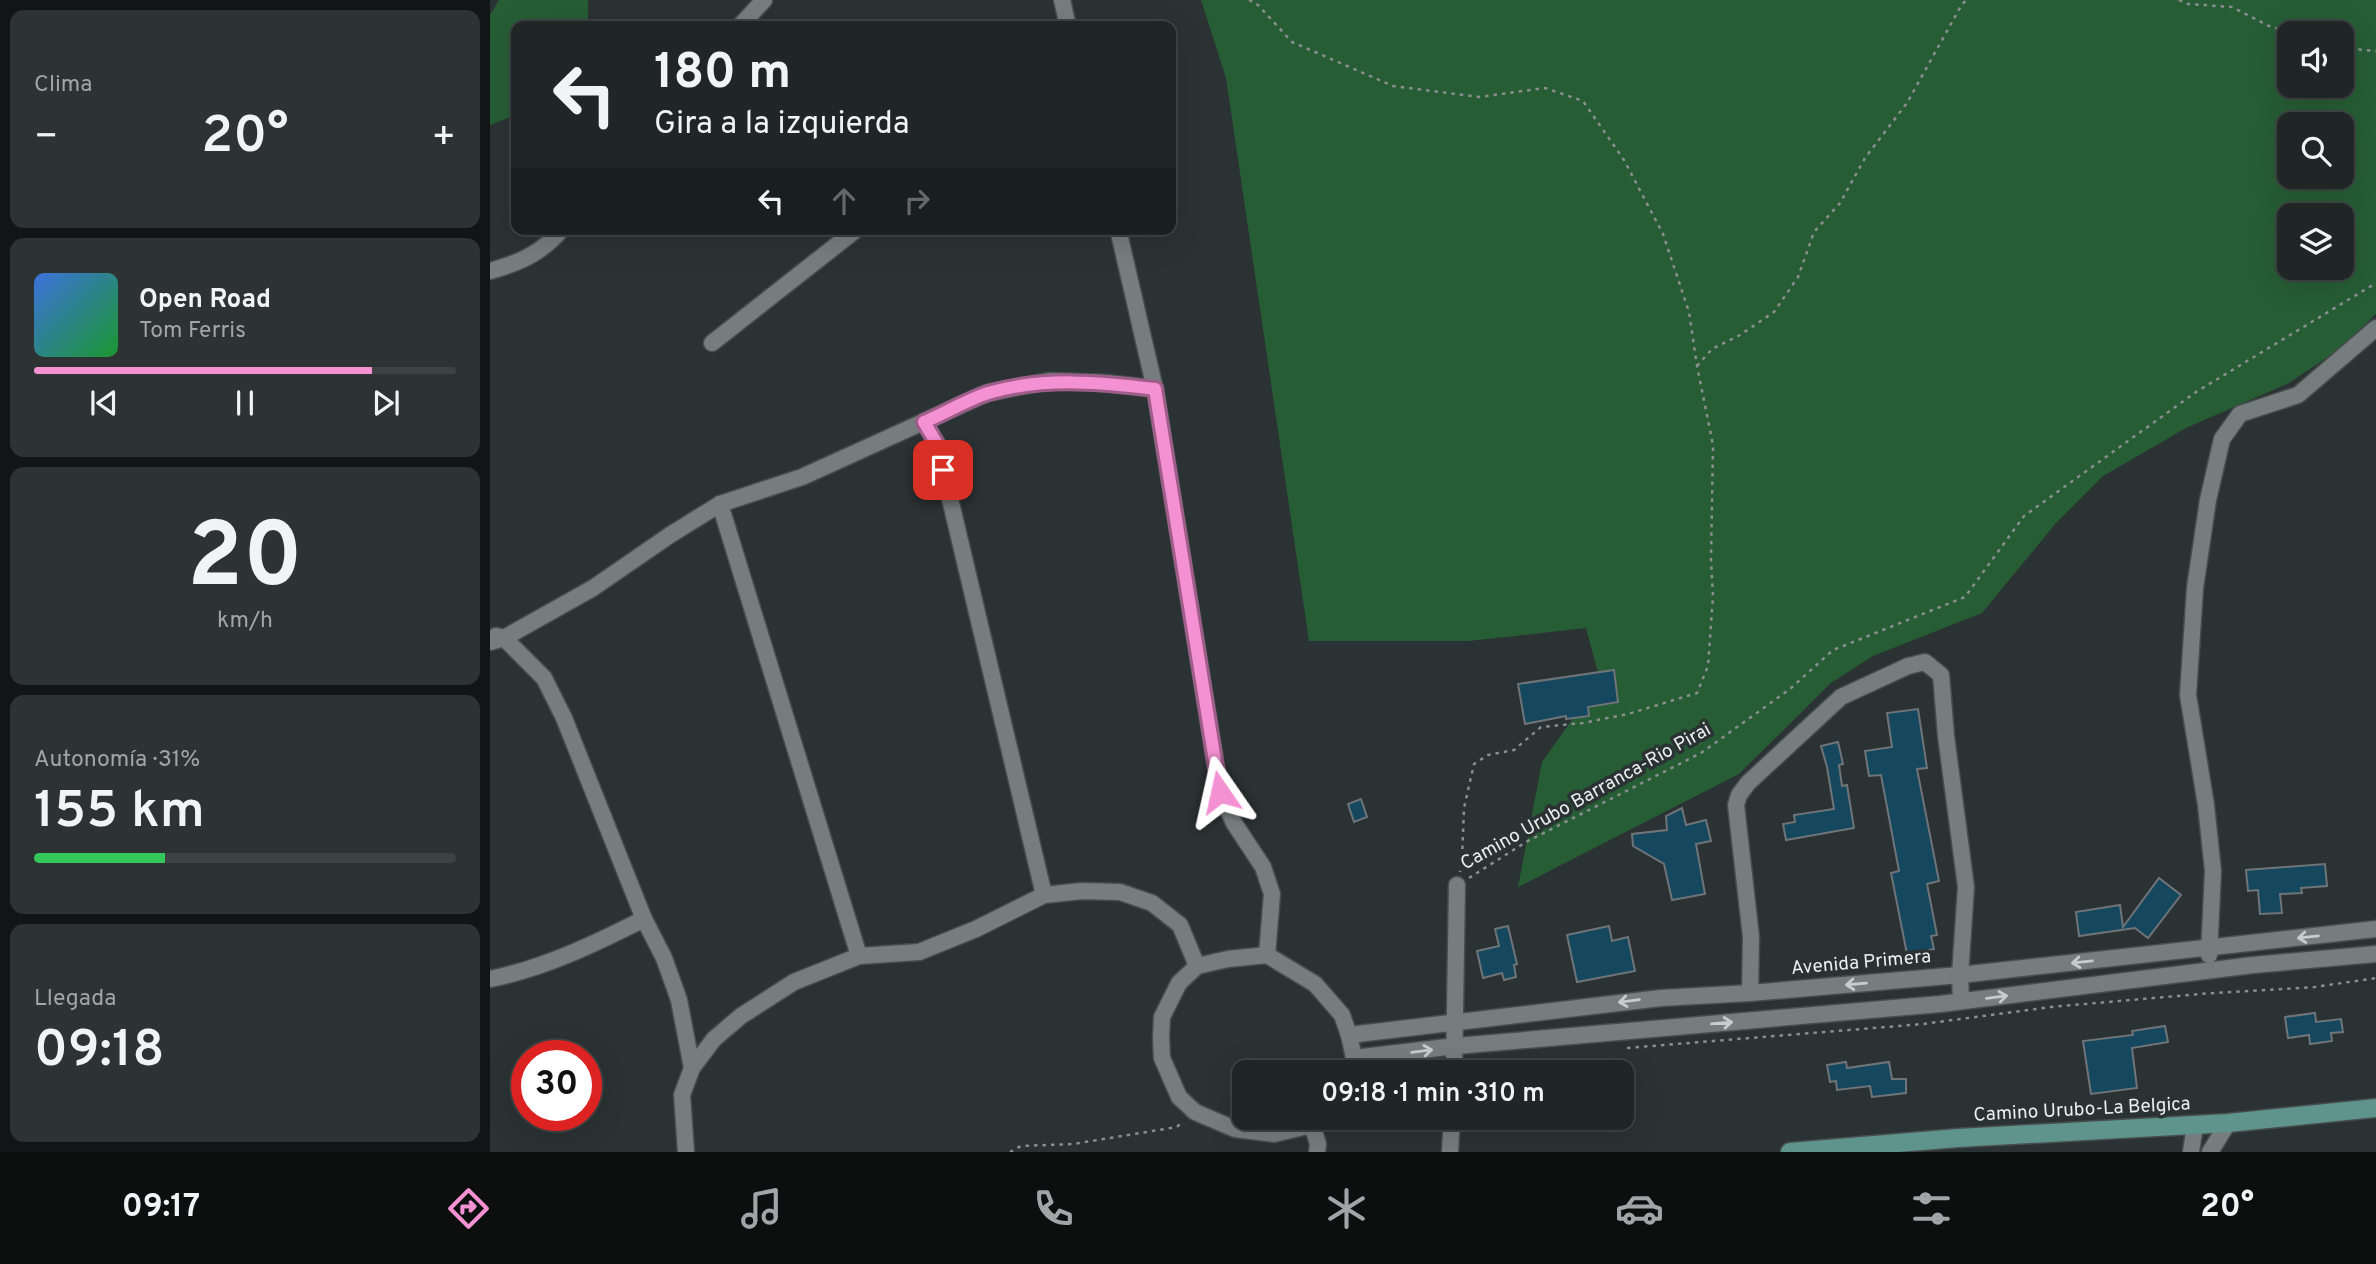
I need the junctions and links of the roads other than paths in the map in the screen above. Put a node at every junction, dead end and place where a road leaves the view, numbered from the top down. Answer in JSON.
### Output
{"nodes":[{"id":1,"x":764,"y":0,"type":"edge"},
{"id":2,"x":1062,"y":0,"type":"edge"},
{"id":3,"x":745,"y":21,"type":"edge"},
{"id":4,"x":1067,"y":21,"type":"edge"},
{"id":5,"x":557,"y":235,"type":"edge"},
{"id":6,"x":849,"y":235,"type":"edge"},
{"id":7,"x":1119,"y":235,"type":"edge"},
{"id":8,"x":490,"y":271,"type":"edge"},
{"id":9,"x":2376,"y":328,"type":"edge"},
{"id":10,"x":712,"y":343,"type":"dead end"},
{"id":11,"x":1155,"y":389,"type":"junction"},
{"id":12,"x":924,"y":422,"type":"junction"},
{"id":13,"x":720,"y":504,"type":"junction"},
{"id":14,"x":495,"y":638,"type":"edge"},
{"id":15,"x":1457,"y":885,"type":"road end"},
{"id":16,"x":1044,"y":895,"type":"junction"},
{"id":17,"x":644,"y":919,"type":"junction"},
{"id":18,"x":2376,"y":929,"type":"edge"},
{"id":19,"x":2209,"y":947,"type":"junction"},
{"id":20,"x":2376,"y":954,"type":"edge"},
{"id":21,"x":859,"y":956,"type":"junction"},
{"id":22,"x":1267,"y":956,"type":"junction"},
{"id":23,"x":1197,"y":966,"type":"junction"},
{"id":24,"x":2210,"y":971,"type":"junction"},
{"id":25,"x":1960,"y":975,"type":"junction"},
{"id":26,"x":490,"y":979,"type":"edge"},
{"id":27,"x":1750,"y":993,"type":"junction"},
{"id":28,"x":1961,"y":1001,"type":"junction"},
{"id":29,"x":1456,"y":1021,"type":"junction"},
{"id":30,"x":1349,"y":1035,"type":"junction"},
{"id":31,"x":1455,"y":1046,"type":"junction"},
{"id":32,"x":1351,"y":1060,"type":"edge"},
{"id":33,"x":1383,"y":1060,"type":"edge"},
{"id":34,"x":1454,"y":1060,"type":"edge"},
{"id":35,"x":692,"y":1068,"type":"junction"},
{"id":36,"x":2376,"y":1108,"type":"edge"},
{"id":37,"x":2228,"y":1124,"type":"junction"},
{"id":38,"x":2195,"y":1125,"type":"junction"},
{"id":39,"x":1232,"y":1128,"type":"edge"},
{"id":40,"x":1243,"y":1130,"type":"edge"},
{"id":41,"x":1288,"y":1130,"type":"edge"},
{"id":42,"x":1316,"y":1130,"type":"edge"},
{"id":43,"x":1451,"y":1130,"type":"edge"},
{"id":44,"x":686,"y":1152,"type":"edge"},
{"id":45,"x":1317,"y":1152,"type":"edge"},
{"id":46,"x":1450,"y":1152,"type":"edge"},
{"id":47,"x":1790,"y":1152,"type":"edge"},
{"id":48,"x":2191,"y":1152,"type":"edge"},
{"id":49,"x":2210,"y":1152,"type":"edge"}],
"edges":[{"from":1,"to":3,"type":"street"},
{"from":2,"to":4,"type":"street"},
{"from":5,"to":8,"type":"street"},
{"from":6,"to":10,"type":"street"},
{"from":7,"to":11,"type":"street"},
{"from":9,"to":19,"type":"street"},
{"from":11,"to":12,"type":"street"},
{"from":11,"to":22,"type":"street"},
{"from":12,"to":13,"type":"street"},
{"from":12,"to":16,"type":"street"},
{"from":13,"to":14,"type":"street"},
{"from":13,"to":21,"type":"street"},
{"from":14,"to":17,"type":"street"},
{"from":15,"to":29,"type":"street"},
{"from":16,"to":21,"type":"street"},
{"from":16,"to":23,"type":"street"},
{"from":17,"to":26,"type":"street"},
{"from":17,"to":35,"type":"street"},
{"from":18,"to":19,"type":"street","name":"Avenida Primera","one_way":true},
{"from":19,"to":24,"type":"street"},
{"from":19,"to":25,"type":"street","name":"Avenida Primera","one_way":true},
{"from":20,"to":24,"type":"street"},
{"from":21,"to":35,"type":"street"},
{"from":22,"to":23,"type":"street"},
{"from":22,"to":30,"type":"street"},
{"from":23,"to":39,"type":"street"},
{"from":28,"to":24,"type":"street","one_way":true},
{"from":25,"to":27,"type":"street","name":"Avenida Primera","one_way":true},
{"from":25,"to":27,"type":"street"},
{"from":25,"to":28,"type":"street"},
{"from":27,"to":29,"type":"street","name":"Avenida Primera","one_way":true},
{"from":31,"to":28,"type":"street","one_way":true},
{"from":29,"to":30,"type":"street","name":"Avenida Primera"},
{"from":29,"to":31,"type":"street"},
{"from":30,"to":32,"type":"street"},
{"from":33,"to":31,"type":"street","one_way":true},
{"from":31,"to":34,"type":"street"},
{"from":35,"to":44,"type":"street"},
{"from":36,"to":37,"type":"main road","name":"Camino Urubo-La Belgica"},
{"from":37,"to":38,"type":"main road","name":"Camino Urubo-La Belgica"},
{"from":37,"to":49,"type":"street"},
{"from":38,"to":47,"type":"main road","name":"Camino Urubo-La Belgica"},
{"from":38,"to":48,"type":"street"},
{"from":40,"to":41,"type":"street"},
{"from":42,"to":45,"type":"street"},
{"from":43,"to":46,"type":"street"}]}
